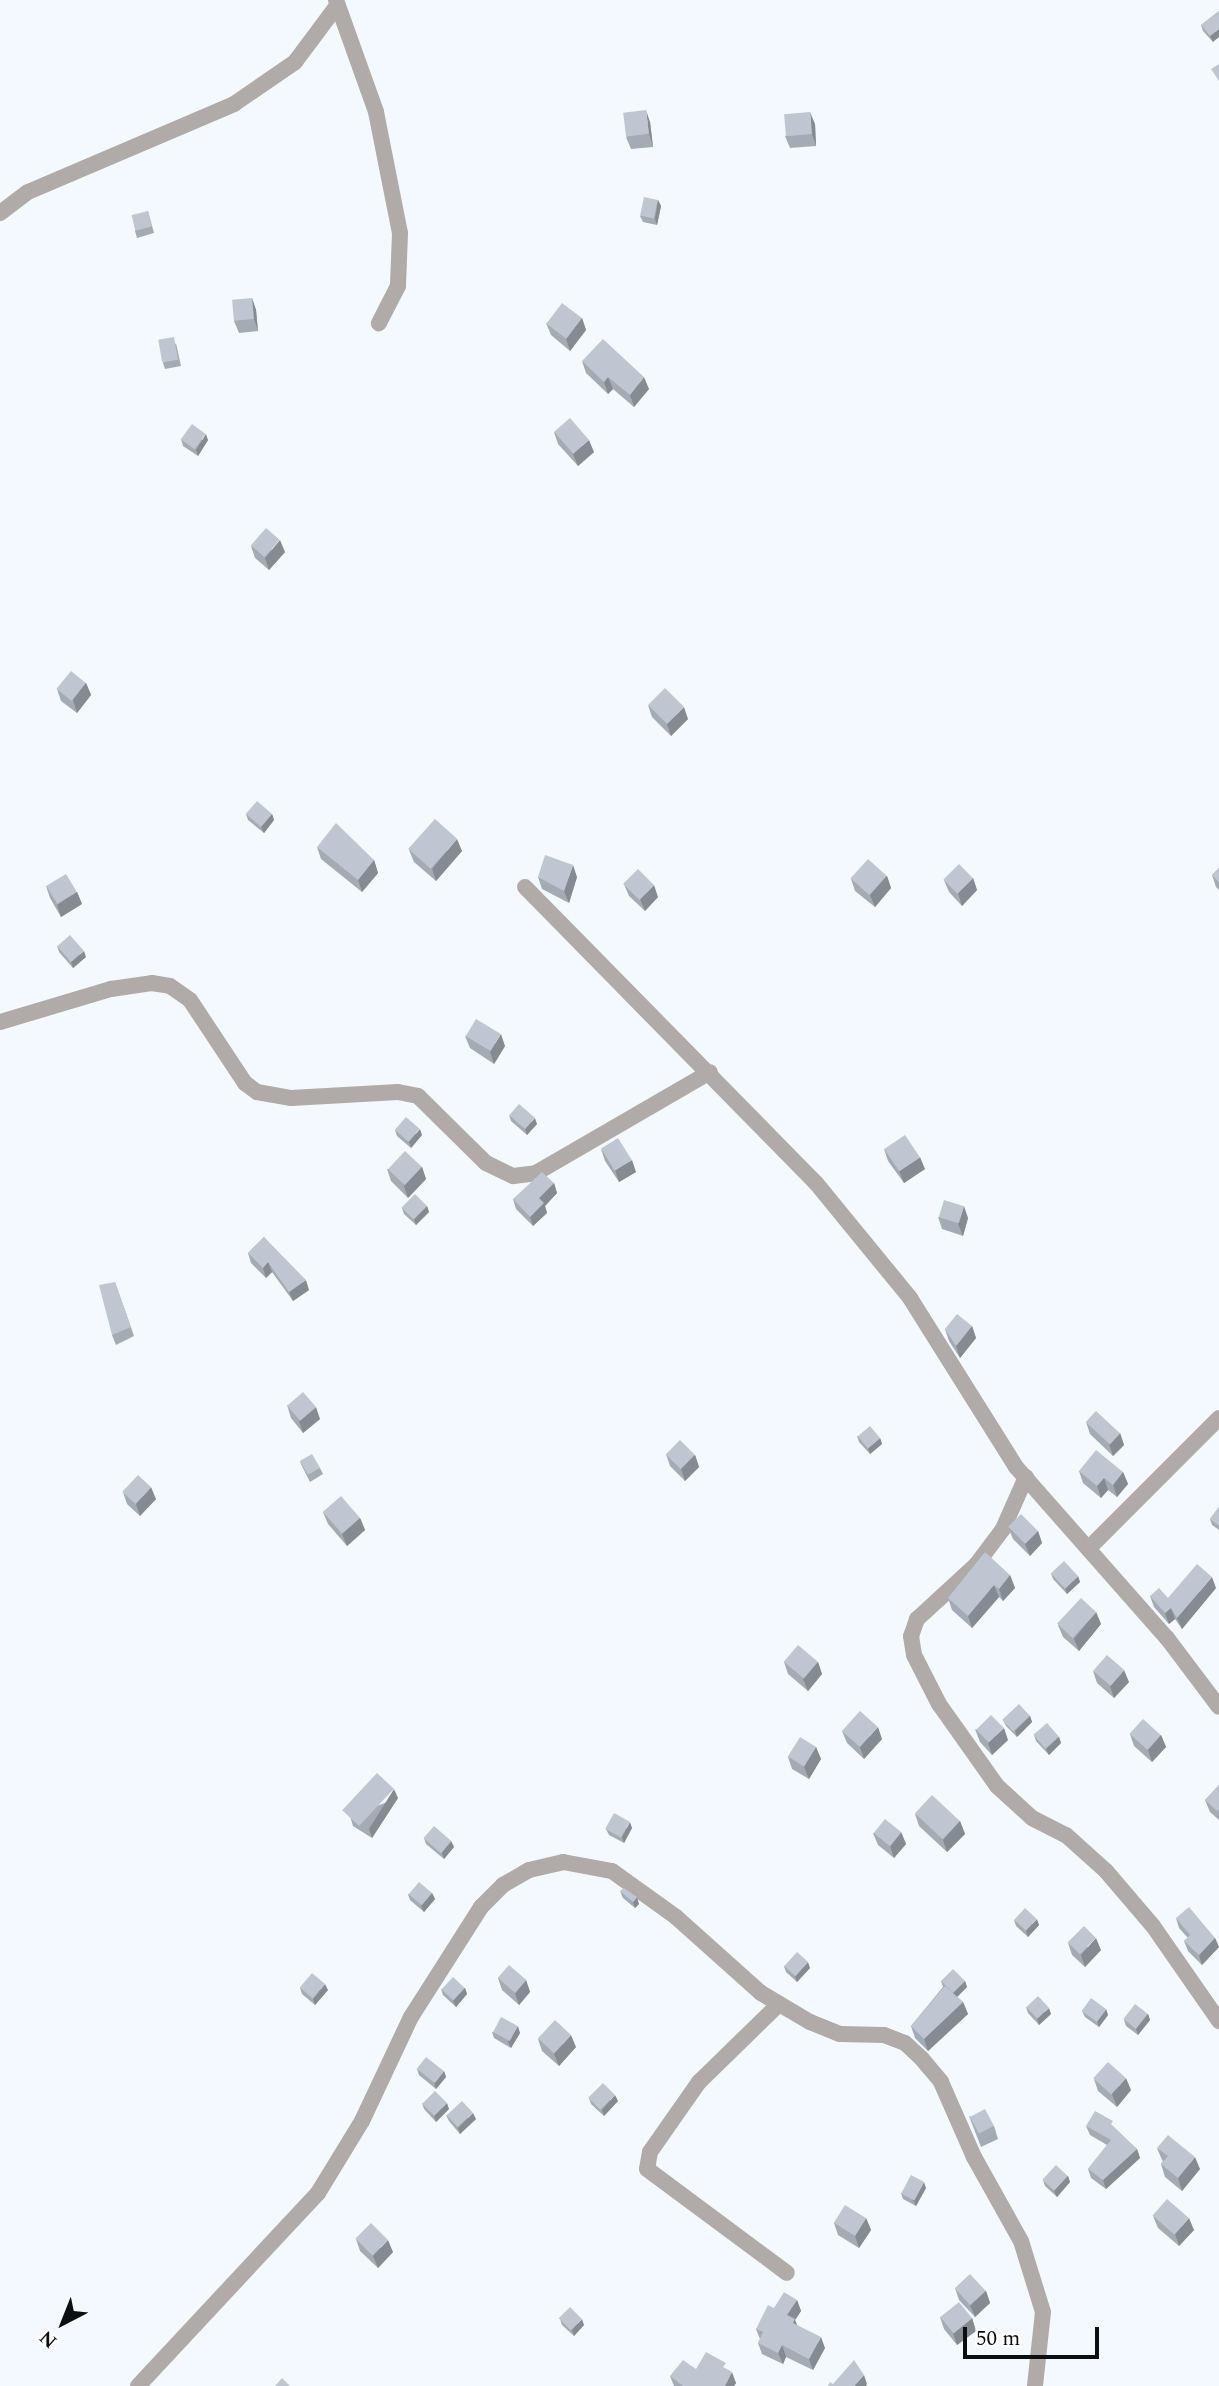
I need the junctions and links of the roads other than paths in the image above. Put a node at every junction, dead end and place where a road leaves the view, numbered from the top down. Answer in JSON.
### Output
{"nodes":[{"id":1,"x":336,"y":3,"type":"edge"},
{"id":2,"x":0,"y":214,"type":"edge"},
{"id":3,"x":379,"y":323,"type":"dead end"},
{"id":4,"x":525,"y":887,"type":"dead end"},
{"id":5,"x":0,"y":1022,"type":"edge"},
{"id":6,"x":710,"y":1072,"type":"junction"},
{"id":7,"x":1219,"y":1418,"type":"edge"},
{"id":8,"x":1026,"y":1477,"type":"junction"},
{"id":9,"x":1089,"y":1548,"type":"junction"},
{"id":10,"x":1219,"y":1707,"type":"edge"},
{"id":11,"x":779,"y":2004,"type":"junction"},
{"id":12,"x":1219,"y":2021,"type":"edge"},
{"id":13,"x":787,"y":2273,"type":"dead end"},
{"id":14,"x":138,"y":2386,"type":"edge"},
{"id":15,"x":1035,"y":2386,"type":"edge"}],
"edges":[{"from":1,"to":2,"type":"street"},
{"from":1,"to":3,"type":"street"},
{"from":4,"to":6,"type":"street"},
{"from":5,"to":6,"type":"street"},
{"from":6,"to":8,"type":"street"},
{"from":7,"to":9,"type":"street"},
{"from":8,"to":9,"type":"street"},
{"from":8,"to":12,"type":"street"},
{"from":9,"to":10,"type":"street"},
{"from":11,"to":13,"type":"street"},
{"from":11,"to":14,"type":"street"},
{"from":11,"to":15,"type":"street"}]}
